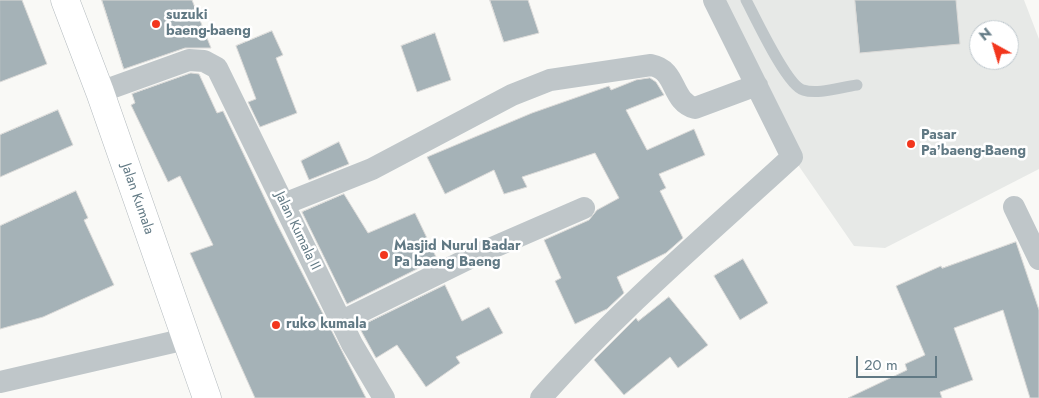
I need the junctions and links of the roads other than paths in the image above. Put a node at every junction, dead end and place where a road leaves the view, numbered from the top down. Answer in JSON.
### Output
{"nodes":[{"id":1,"x":65,"y":0,"type":"edge"},
{"id":2,"x":714,"y":0,"type":"edge"},
{"id":3,"x":746,"y":0,"type":"edge"},
{"id":4,"x":757,"y":85,"type":"junction"},
{"id":5,"x":857,"y":85,"type":"dead end"},
{"id":6,"x":100,"y":92,"type":"junction"},
{"id":7,"x":284,"y":204,"type":"junction"},
{"id":8,"x":1014,"y":207,"type":"dead end"},
{"id":9,"x":584,"y":208,"type":"dead end"},
{"id":10,"x":1039,"y":259,"type":"edge"},
{"id":11,"x":342,"y":321,"type":"junction"},
{"id":12,"x":186,"y":339,"type":"junction"},
{"id":13,"x":0,"y":382,"type":"edge"},
{"id":14,"x":208,"y":398,"type":"edge"},
{"id":15,"x":384,"y":398,"type":"edge"},
{"id":16,"x":541,"y":398,"type":"edge"}],
"edges":[{"from":1,"to":6,"type":"main road","name":"Jalan Kumala"},
{"from":2,"to":4,"type":"street"},
{"from":3,"to":5,"type":"lane"},
{"from":4,"to":7,"type":"street"},
{"from":4,"to":16,"type":"street"},
{"from":6,"to":7,"type":"street","name":"Jalan Kumala II"},
{"from":6,"to":12,"type":"main road","name":"Jalan Kumala"},
{"from":7,"to":11,"type":"street","name":"Jalan Kumala II"},
{"from":8,"to":10,"type":"street"},
{"from":9,"to":11,"type":"street"},
{"from":11,"to":15,"type":"street","name":"Jalan Kumala II"},
{"from":12,"to":13,"type":"street"},
{"from":12,"to":14,"type":"main road","name":"Jalan Kumala"}]}
